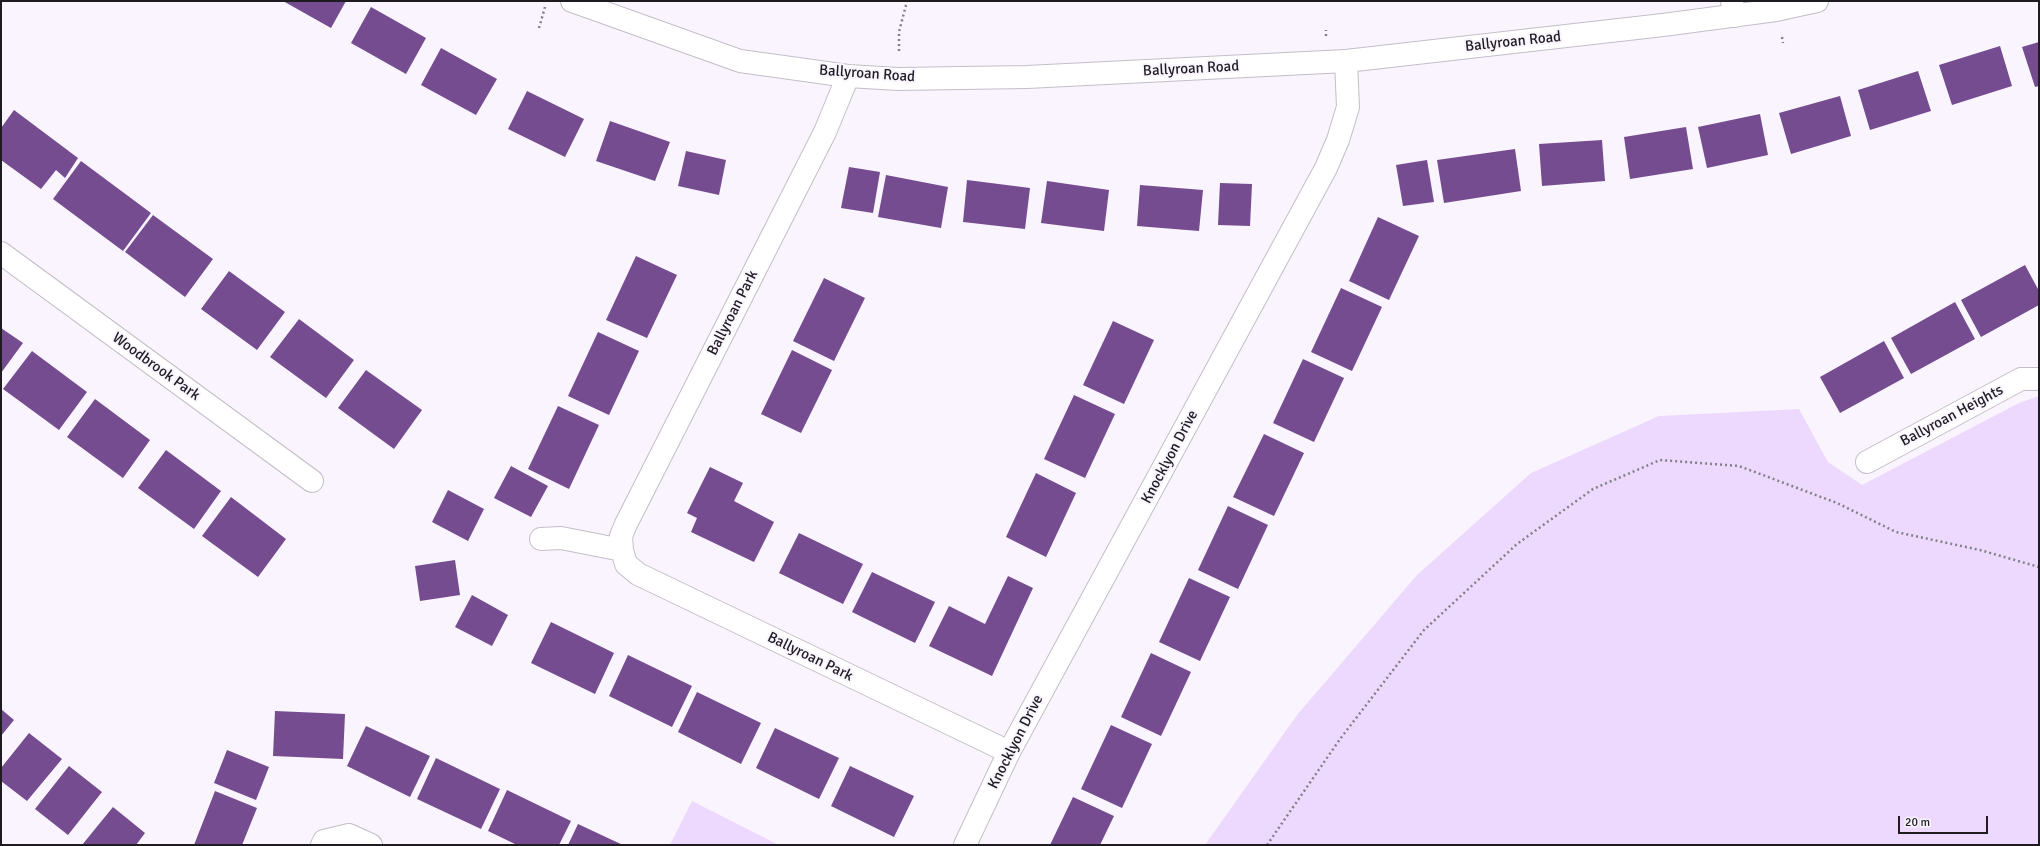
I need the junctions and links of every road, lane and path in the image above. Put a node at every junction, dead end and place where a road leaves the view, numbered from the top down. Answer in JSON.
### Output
{"nodes":[{"id":1,"x":547,"y":1,"type":"edge"},
{"id":2,"x":572,"y":1,"type":"edge"},
{"id":3,"x":907,"y":1,"type":"edge"},
{"id":4,"x":1817,"y":1,"type":"edge"},
{"id":5,"x":1733,"y":8,"type":"edge"},
{"id":6,"x":539,"y":28,"type":"dead end"},
{"id":7,"x":900,"y":48,"type":"dead end"},
{"id":8,"x":1346,"y":61,"type":"junction"},
{"id":9,"x":848,"y":76,"type":"junction"},
{"id":10,"x":1,"y":253,"type":"edge"},
{"id":11,"x":2039,"y":379,"type":"edge"},
{"id":12,"x":1868,"y":462,"type":"dead end"},
{"id":13,"x":312,"y":481,"type":"dead end"},
{"id":14,"x":541,"y":539,"type":"dead end"},
{"id":15,"x":622,"y":550,"type":"junction"},
{"id":16,"x":2039,"y":567,"type":"edge"},
{"id":17,"x":1009,"y":752,"type":"junction"},
{"id":18,"x":322,"y":845,"type":"edge"},
{"id":19,"x":371,"y":845,"type":"edge"},
{"id":20,"x":965,"y":845,"type":"edge"},
{"id":21,"x":1267,"y":845,"type":"edge"}],
"edges":[{"from":1,"to":6,"type":"path"},
{"from":2,"to":9,"type":"street","name":"Ballyroan Road"},
{"from":3,"to":7,"type":"path"},
{"from":4,"to":5,"type":"street","name":"Ballyroan Road"},
{"from":5,"to":8,"type":"street","name":"Ballyroan Road"},
{"from":8,"to":9,"type":"street","name":"Ballyroan Road"},
{"from":8,"to":17,"type":"street","name":"Knocklyon Drive"},
{"from":9,"to":15,"type":"street","name":"Ballyroan Park"},
{"from":10,"to":13,"type":"street","name":"Woodbrook Park"},
{"from":11,"to":12,"type":"street","name":"Ballyroan Heights"},
{"from":14,"to":15,"type":"street"},
{"from":15,"to":17,"type":"street","name":"Ballyroan Park"},
{"from":16,"to":21,"type":"path"},
{"from":17,"to":20,"type":"street","name":"Knocklyon Drive"},
{"from":18,"to":19,"type":"street"}]}
